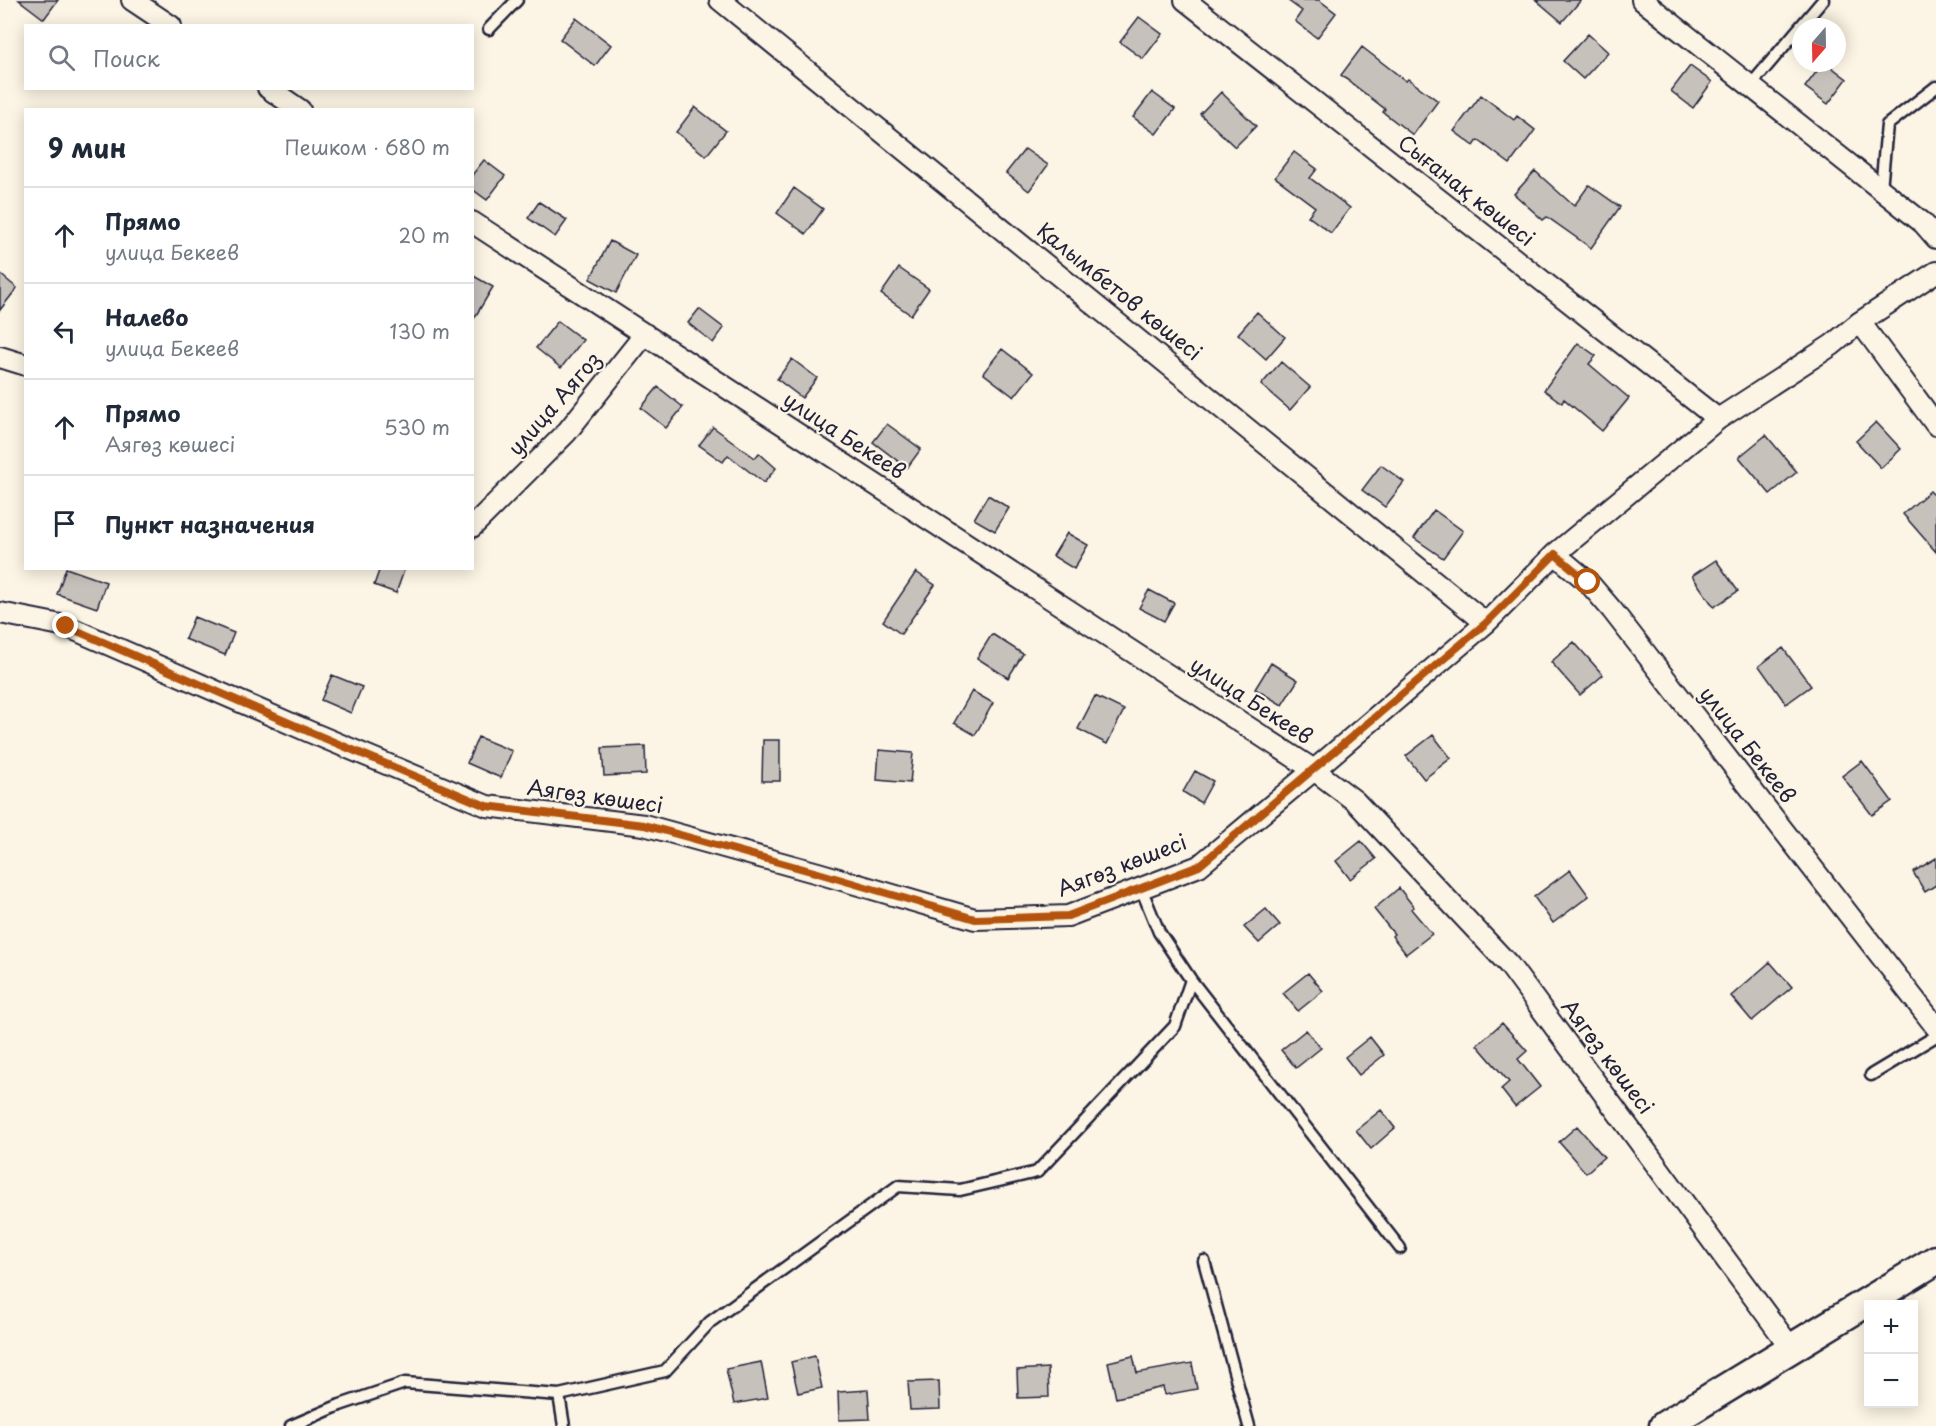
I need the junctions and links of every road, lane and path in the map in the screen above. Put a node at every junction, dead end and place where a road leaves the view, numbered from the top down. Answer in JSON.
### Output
{"nodes":[{"id":1,"x":132,"y":0,"type":"edge"},
{"id":2,"x":518,"y":0,"type":"edge"},
{"id":3,"x":720,"y":0,"type":"edge"},
{"id":4,"x":1185,"y":0,"type":"edge"},
{"id":5,"x":1642,"y":0,"type":"edge"},
{"id":6,"x":1823,"y":0,"type":"edge"},
{"id":7,"x":168,"y":24,"type":"edge"},
{"id":8,"x":489,"y":29,"type":"dead end"},
{"id":9,"x":1750,"y":86,"type":"junction"},
{"id":10,"x":1936,"y":87,"type":"edge"},
{"id":11,"x":271,"y":90,"type":"edge"},
{"id":12,"x":297,"y":108,"type":"edge"},
{"id":13,"x":1881,"y":189,"type":"junction"},
{"id":14,"x":474,"y":223,"type":"edge"},
{"id":15,"x":1936,"y":238,"type":"edge"},
{"id":16,"x":1936,"y":272,"type":"edge"},
{"id":17,"x":1860,"y":322,"type":"junction"},
{"id":18,"x":645,"y":334,"type":"junction"},
{"id":19,"x":0,"y":357,"type":"edge"},
{"id":20,"x":24,"y":364,"type":"edge"},
{"id":21,"x":1718,"y":419,"type":"junction"},
{"id":22,"x":1936,"y":425,"type":"edge"},
{"id":23,"x":474,"y":525,"type":"edge"},
{"id":24,"x":1555,"y":554,"type":"junction"},
{"id":25,"x":0,"y":613,"type":"edge"},
{"id":26,"x":1486,"y":623,"type":"junction"},
{"id":27,"x":1314,"y":770,"type":"junction"},
{"id":28,"x":1141,"y":888,"type":"junction"},
{"id":29,"x":1191,"y":980,"type":"junction"},
{"id":30,"x":1936,"y":1027,"type":"edge"},
{"id":31,"x":1936,"y":1036,"type":"edge"},
{"id":32,"x":1871,"y":1075,"type":"dead end"},
{"id":33,"x":1400,"y":1248,"type":"dead end"},
{"id":34,"x":1936,"y":1260,"type":"edge"},
{"id":35,"x":1204,"y":1261,"type":"dead end"},
{"id":36,"x":1791,"y":1347,"type":"junction"},
{"id":37,"x":559,"y":1395,"type":"junction"},
{"id":38,"x":291,"y":1426,"type":"edge"},
{"id":39,"x":564,"y":1426,"type":"edge"},
{"id":40,"x":1249,"y":1426,"type":"edge"},
{"id":41,"x":1664,"y":1426,"type":"edge"}],
"edges":[{"from":1,"to":7,"type":"street"},
{"from":2,"to":8,"type":"lane"},
{"from":3,"to":26,"type":"street","name":"Қалымбетов көшесі"},
{"from":4,"to":21,"type":"street","name":"Сығанақ көшесі"},
{"from":5,"to":9,"type":"street"},
{"from":6,"to":9,"type":"lane"},
{"from":9,"to":13,"type":"street"},
{"from":10,"to":13,"type":"lane"},
{"from":11,"to":12,"type":"street"},
{"from":13,"to":15,"type":"street"},
{"from":14,"to":18,"type":"street","name":"улица Бекеев"},
{"from":16,"to":17,"type":"street"},
{"from":17,"to":21,"type":"street"},
{"from":17,"to":22,"type":"street"},
{"from":18,"to":23,"type":"street","name":"улица Аягоз"},
{"from":18,"to":27,"type":"street","name":"улица Бекеев"},
{"from":19,"to":20,"type":"street"},
{"from":21,"to":24,"type":"street"},
{"from":24,"to":26,"type":"street","name":"улица Бекеев"},
{"from":24,"to":30,"type":"street","name":"улица Бекеев"},
{"from":25,"to":28,"type":"street","name":"Аягөз көшесі"},
{"from":26,"to":27,"type":"street","name":"улица Бекеев"},
{"from":27,"to":28,"type":"street","name":"Аягөз көшесі"},
{"from":27,"to":36,"type":"street","name":"Аягөз көшесі"},
{"from":28,"to":29,"type":"lane"},
{"from":29,"to":33,"type":"lane"},
{"from":29,"to":37,"type":"lane"},
{"from":31,"to":32,"type":"lane"},
{"from":34,"to":36,"type":"street"},
{"from":35,"to":40,"type":"lane"},
{"from":36,"to":41,"type":"street"},
{"from":37,"to":38,"type":"lane"},
{"from":37,"to":39,"type":"lane"}]}
